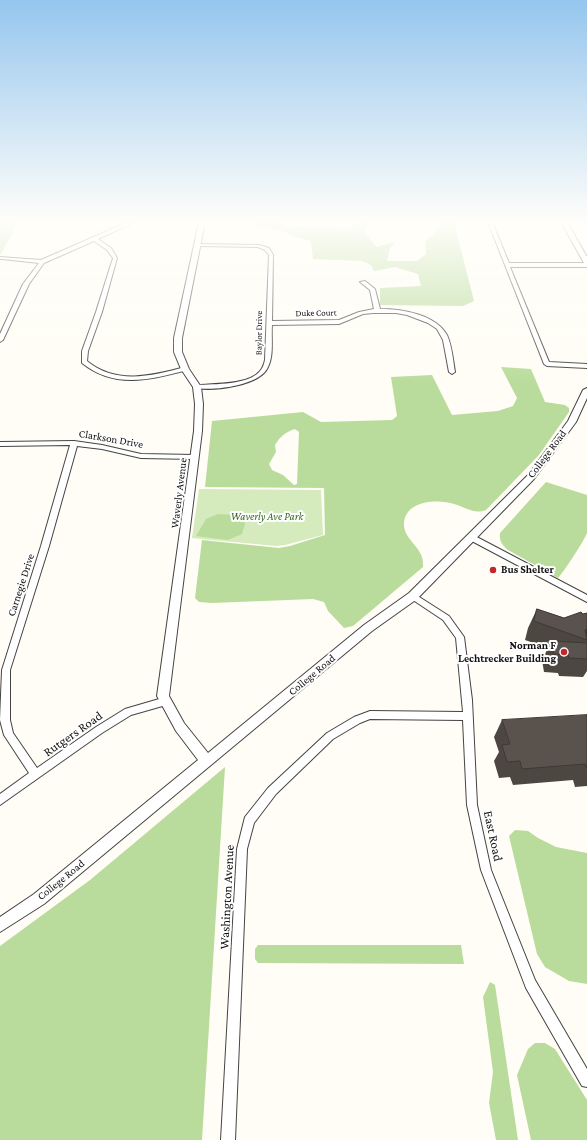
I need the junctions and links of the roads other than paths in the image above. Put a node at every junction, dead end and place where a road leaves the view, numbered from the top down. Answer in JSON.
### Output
{"nodes":[{"id":1,"x":32,"y":275,"type":"edge"},
{"id":2,"x":110,"y":275,"type":"edge"},
{"id":3,"x":191,"y":275,"type":"edge"},
{"id":4,"x":270,"y":275,"type":"edge"},
{"id":5,"x":512,"y":275,"type":"edge"},
{"id":6,"x":363,"y":282,"type":"dead end"},
{"id":7,"x":377,"y":310,"type":"junction"},
{"id":8,"x":269,"y":323,"type":"junction"},
{"id":9,"x":0,"y":340,"type":"edge"},
{"id":10,"x":587,"y":366,"type":"edge"},
{"id":11,"x":185,"y":369,"type":"junction"},
{"id":12,"x":452,"y":372,"type":"dead end"},
{"id":13,"x":196,"y":387,"type":"junction"},
{"id":14,"x":587,"y":390,"type":"edge"},
{"id":15,"x":74,"y":443,"type":"junction"},
{"id":16,"x":0,"y":444,"type":"edge"},
{"id":17,"x":195,"y":457,"type":"junction"},
{"id":18,"x":471,"y":537,"type":"junction"},
{"id":19,"x":413,"y":596,"type":"junction"},
{"id":20,"x":587,"y":599,"type":"edge"},
{"id":21,"x":166,"y":701,"type":"junction"},
{"id":22,"x":467,"y":716,"type":"junction"},
{"id":23,"x":206,"y":760,"type":"junction"},
{"id":24,"x":36,"y":775,"type":"junction"},
{"id":25,"x":0,"y":800,"type":"edge"},
{"id":26,"x":0,"y":925,"type":"edge"},
{"id":27,"x":587,"y":1081,"type":"edge"},
{"id":28,"x":228,"y":1140,"type":"edge"}],
"edges":[{"from":1,"to":9,"type":"street"},
{"from":2,"to":11,"type":"street"},
{"from":3,"to":11,"type":"street","name":"Waverly Avenue"},
{"from":4,"to":8,"type":"street","name":"Baylor Drive"},
{"from":5,"to":10,"type":"street"},
{"from":6,"to":7,"type":"street"},
{"from":7,"to":8,"type":"street","name":"Duke Court"},
{"from":7,"to":12,"type":"street","name":"Duke Court"},
{"from":8,"to":13,"type":"street","name":"Baylor Drive"},
{"from":11,"to":13,"type":"street","name":"Waverly Avenue"},
{"from":13,"to":17,"type":"street","name":"Waverly Avenue"},
{"from":14,"to":18,"type":"street","name":"College Road"},
{"from":15,"to":16,"type":"street","name":"Clarkson Drive"},
{"from":15,"to":17,"type":"street","name":"Clarkson Drive"},
{"from":15,"to":24,"type":"street","name":"Carnegie Drive"},
{"from":17,"to":21,"type":"street","name":"Waverly Avenue"},
{"from":18,"to":19,"type":"street","name":"College Road"},
{"from":18,"to":20,"type":"street"},
{"from":19,"to":22,"type":"street","name":"East Road"},
{"from":19,"to":23,"type":"street","name":"College Road"},
{"from":21,"to":23,"type":"street","name":"Waverly Avenue"},
{"from":21,"to":24,"type":"street","name":"Rutgers Road"},
{"from":22,"to":27,"type":"street","name":"East Road"},
{"from":22,"to":28,"type":"street","name":"Washington Avenue"},
{"from":23,"to":26,"type":"street","name":"College Road"},
{"from":24,"to":25,"type":"street","name":"Rutgers Road"}]}
